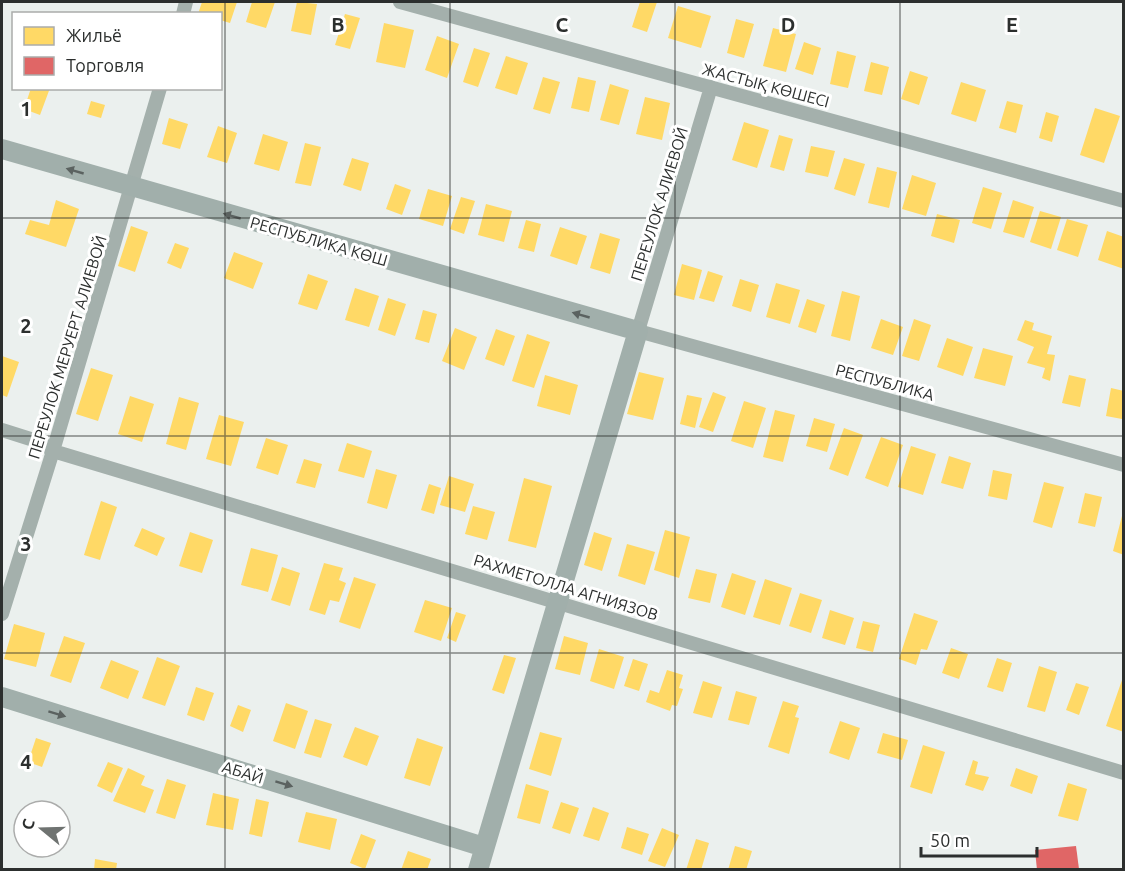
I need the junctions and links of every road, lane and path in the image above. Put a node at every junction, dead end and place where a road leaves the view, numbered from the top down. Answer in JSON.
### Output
{"nodes":[{"id":1,"x":400,"y":2,"type":"edge"},
{"id":2,"x":711,"y":87,"type":"junction"},
{"id":3,"x":159,"y":90,"type":"edge"},
{"id":4,"x":2,"y":149,"type":"edge"},
{"id":5,"x":131,"y":187,"type":"junction"},
{"id":6,"x":1124,"y":201,"type":"edge"},
{"id":7,"x":638,"y":331,"type":"junction"},
{"id":8,"x":2,"y":430,"type":"edge"},
{"id":9,"x":53,"y":451,"type":"junction"},
{"id":10,"x":1124,"y":465,"type":"edge"},
{"id":11,"x":558,"y":602,"type":"junction"},
{"id":12,"x":2,"y":614,"type":"edge"},
{"id":13,"x":2,"y":697,"type":"edge"},
{"id":14,"x":1124,"y":772,"type":"edge"},
{"id":15,"x":484,"y":847,"type":"junction"},
{"id":16,"x":478,"y":870,"type":"edge"}],
"edges":[{"from":1,"to":2,"type":"street","name":"ЖАСТЫҚ КӨШЕСІ"},
{"from":2,"to":6,"type":"street","name":"ЖАСТЫҚ КӨШЕСІ"},
{"from":2,"to":7,"type":"street","name":"ПЕРЕУЛОК АЛИЕВОЙ"},
{"from":3,"to":5,"type":"street","name":"ПЕРЕУЛОК МЕРУЕРТ АЛИЕВОЙ"},
{"from":5,"to":4,"type":"main road","name":"РЕСПУБЛИКА КӨШ","one_way":true},
{"from":7,"to":5,"type":"main road","name":"РЕСПУБЛИКА КӨШ","one_way":true},
{"from":5,"to":9,"type":"street","name":"ПЕРЕУЛОК МЕРУЕРТ АЛИЕВОЙ"},
{"from":7,"to":10,"type":"street","name":"РЕСПУБЛИКА"},
{"from":7,"to":11,"type":"main road"},
{"from":8,"to":9,"type":"street","name":"РАХМЕТОЛЛА АГНИЯЗОВ"},
{"from":9,"to":11,"type":"street","name":"РАХМЕТОЛЛА АГНИЯЗОВ"},
{"from":9,"to":12,"type":"street","name":"ПЕРЕУЛОК МЕРУЕРТ АЛИЕВОЙ"},
{"from":11,"to":14,"type":"street","name":"РАХМЕТОЛЛА АГНИЯЗОВ"},
{"from":11,"to":15,"type":"main road"},
{"from":13,"to":15,"type":"main road","name":"АБАЙ","one_way":true},
{"from":15,"to":16,"type":"main road"}]}
